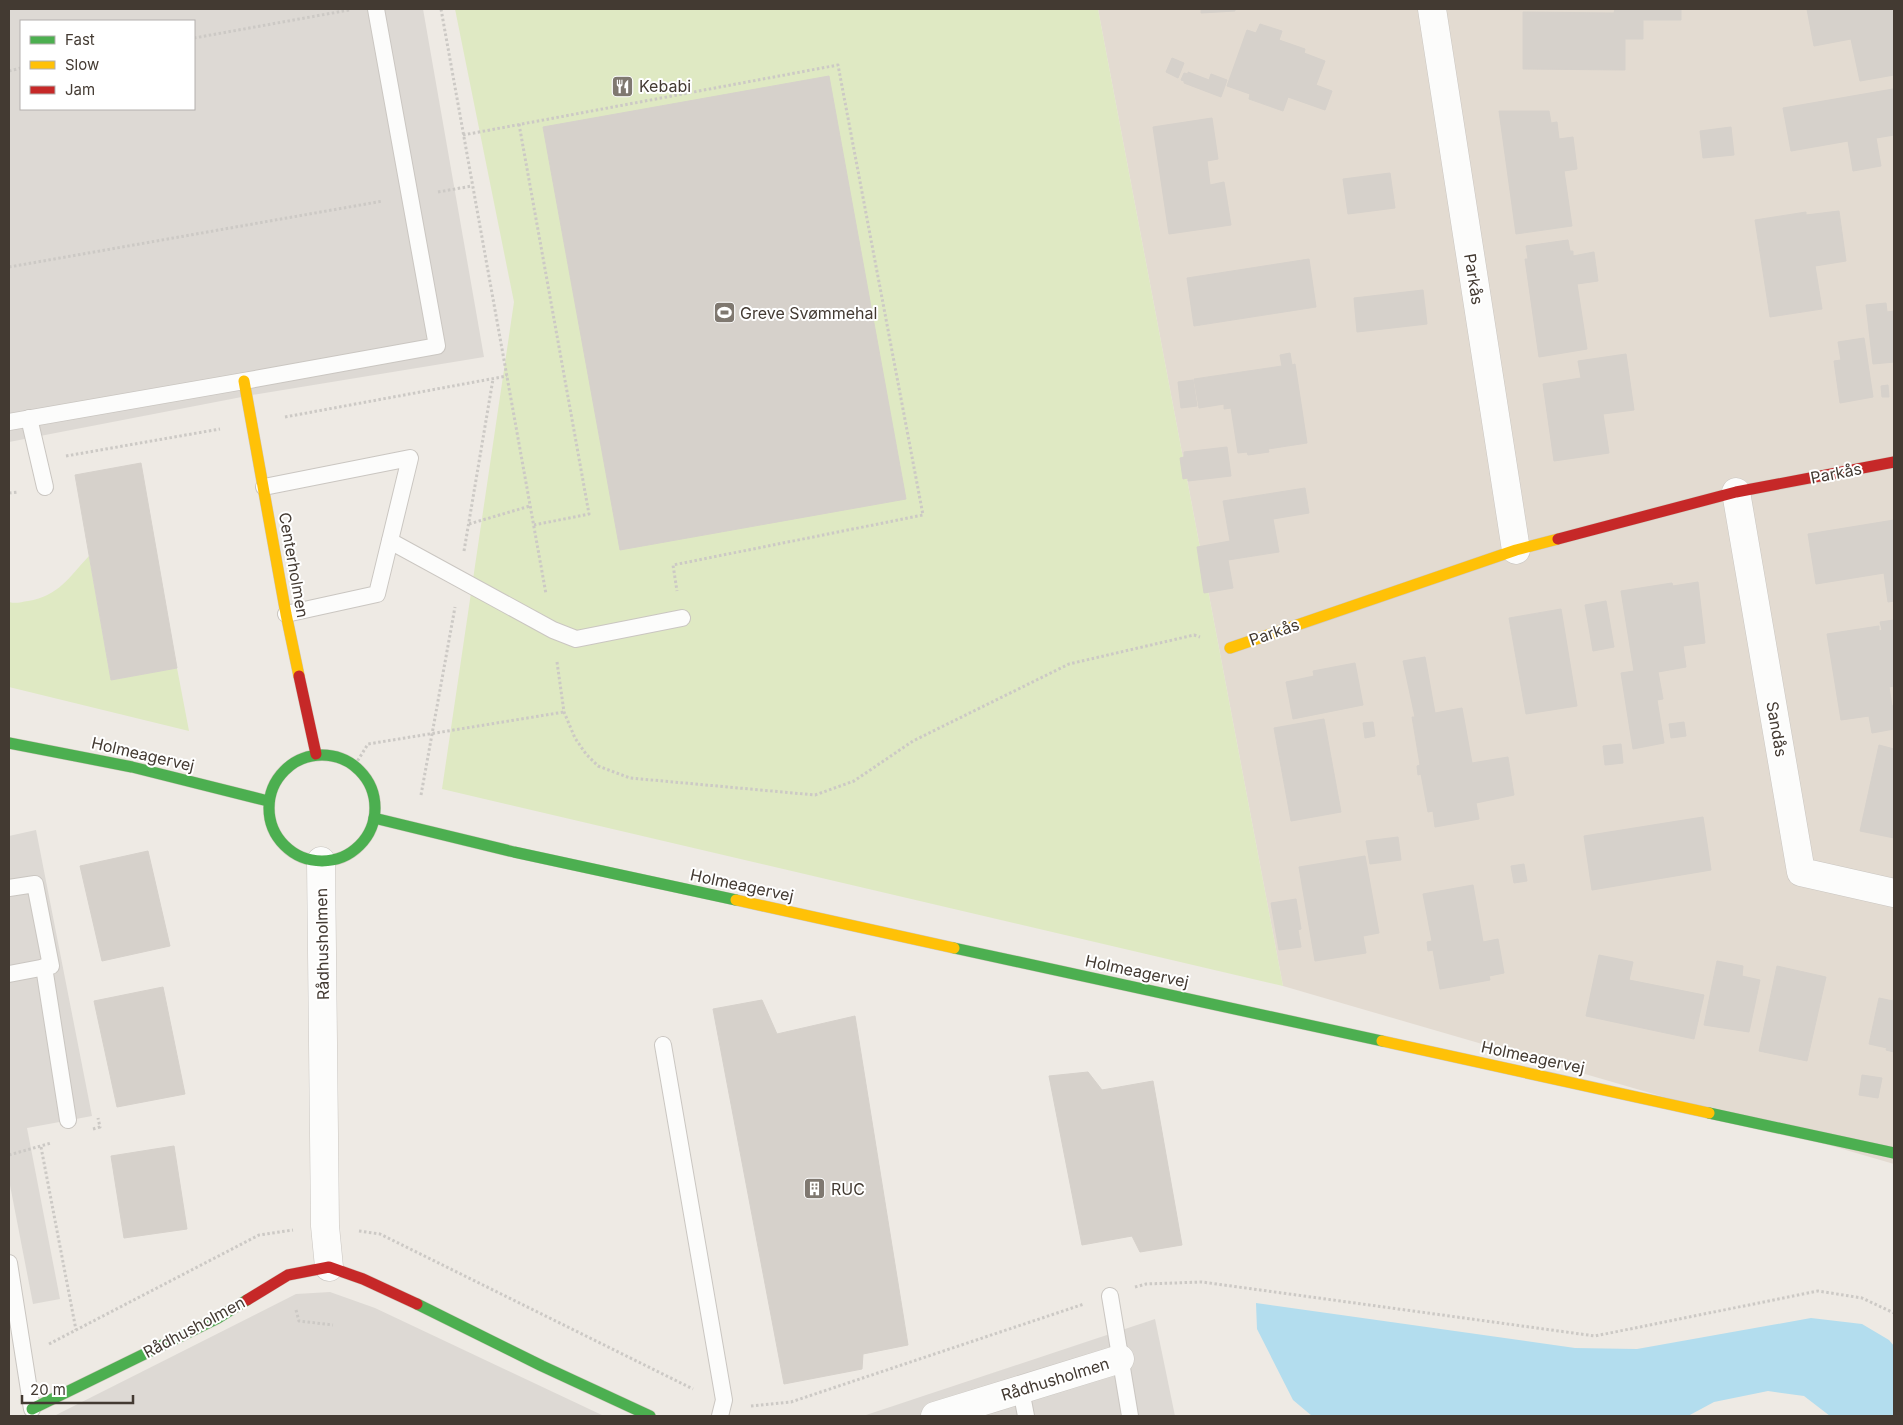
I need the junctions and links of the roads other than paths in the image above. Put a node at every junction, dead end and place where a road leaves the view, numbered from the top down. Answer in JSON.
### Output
{"nodes":[{"id":1,"x":376,"y":9,"type":"edge"},
{"id":2,"x":1432,"y":9,"type":"edge"},
{"id":3,"x":244,"y":381,"type":"junction"},
{"id":4,"x":29,"y":418,"type":"junction"},
{"id":5,"x":9,"y":422,"type":"edge"},
{"id":6,"x":1894,"y":462,"type":"edge"},
{"id":7,"x":45,"y":487,"type":"dead end"},
{"id":8,"x":264,"y":487,"type":"junction"},
{"id":9,"x":1736,"y":492,"type":"junction"},
{"id":10,"x":390,"y":541,"type":"junction"},
{"id":11,"x":1516,"y":550,"type":"junction"},
{"id":12,"x":286,"y":614,"type":"junction"},
{"id":13,"x":682,"y":618,"type":"road end"},
{"id":14,"x":1230,"y":648,"type":"road end"},
{"id":15,"x":9,"y":743,"type":"edge"},
{"id":16,"x":316,"y":754,"type":"junction"},
{"id":17,"x":268,"y":801,"type":"junction"},
{"id":18,"x":374,"y":818,"type":"junction"},
{"id":19,"x":321,"y":861,"type":"junction"},
{"id":20,"x":9,"y":888,"type":"edge"},
{"id":21,"x":1894,"y":892,"type":"edge"},
{"id":22,"x":44,"y":967,"type":"junction"},
{"id":23,"x":9,"y":974,"type":"edge"},
{"id":24,"x":663,"y":1045,"type":"dead end"},
{"id":25,"x":68,"y":1120,"type":"dead end"},
{"id":26,"x":1894,"y":1153,"type":"edge"},
{"id":27,"x":9,"y":1263,"type":"edge"},
{"id":28,"x":328,"y":1267,"type":"junction"},
{"id":29,"x":1110,"y":1296,"type":"road end"},
{"id":30,"x":19,"y":1350,"type":"edge"},
{"id":31,"x":1120,"y":1359,"type":"junction"},
{"id":32,"x":1021,"y":1390,"type":"junction"},
{"id":33,"x":32,"y":1408,"type":"joint"},
{"id":34,"x":722,"y":1408,"type":"edge"},
{"id":35,"x":650,"y":1416,"type":"edge"},
{"id":36,"x":935,"y":1416,"type":"edge"},
{"id":37,"x":1026,"y":1416,"type":"edge"},
{"id":38,"x":1130,"y":1416,"type":"edge"}],
"edges":[{"from":1,"to":3,"type":"lane"},
{"from":2,"to":11,"type":"street","name":"Parkås"},
{"from":3,"to":4,"type":"lane"},
{"from":3,"to":8,"type":"street","name":"Centerholmen"},
{"from":4,"to":5,"type":"lane"},
{"from":4,"to":7,"type":"lane"},
{"from":6,"to":9,"type":"street","name":"Parkås"},
{"from":8,"to":10,"type":"lane"},
{"from":8,"to":12,"type":"street","name":"Centerholmen"},
{"from":9,"to":11,"type":"street","name":"Parkås"},
{"from":9,"to":21,"type":"street","name":"Sandås"},
{"from":10,"to":12,"type":"lane"},
{"from":10,"to":13,"type":"lane"},
{"from":11,"to":14,"type":"street","name":"Parkås"},
{"from":12,"to":16,"type":"street","name":"Centerholmen"},
{"from":15,"to":17,"type":"street","name":"Holmeagervej"},
{"from":16,"to":17,"type":"street"},
{"from":16,"to":18,"type":"street"},
{"from":17,"to":19,"type":"street"},
{"from":18,"to":19,"type":"street"},
{"from":18,"to":26,"type":"street","name":"Holmeagervej"},
{"from":19,"to":28,"type":"street","name":"Rådhusholmen"},
{"from":20,"to":22,"type":"lane"},
{"from":22,"to":23,"type":"lane"},
{"from":22,"to":25,"type":"lane"},
{"from":24,"to":34,"type":"lane"},
{"from":27,"to":30,"type":"lane","name":"Rådhusholmen"},
{"from":28,"to":33,"type":"street","name":"Rådhusholmen"},
{"from":28,"to":35,"type":"street"},
{"from":29,"to":31,"type":"lane"},
{"from":30,"to":33,"type":"lane","name":"Rådhusholmen"},
{"from":31,"to":32,"type":"street","name":"Rådhusholmen"},
{"from":31,"to":38,"type":"lane","name":"Rådhusholmen"},
{"from":32,"to":36,"type":"street","name":"Rådhusholmen"},
{"from":32,"to":37,"type":"lane"}]}
